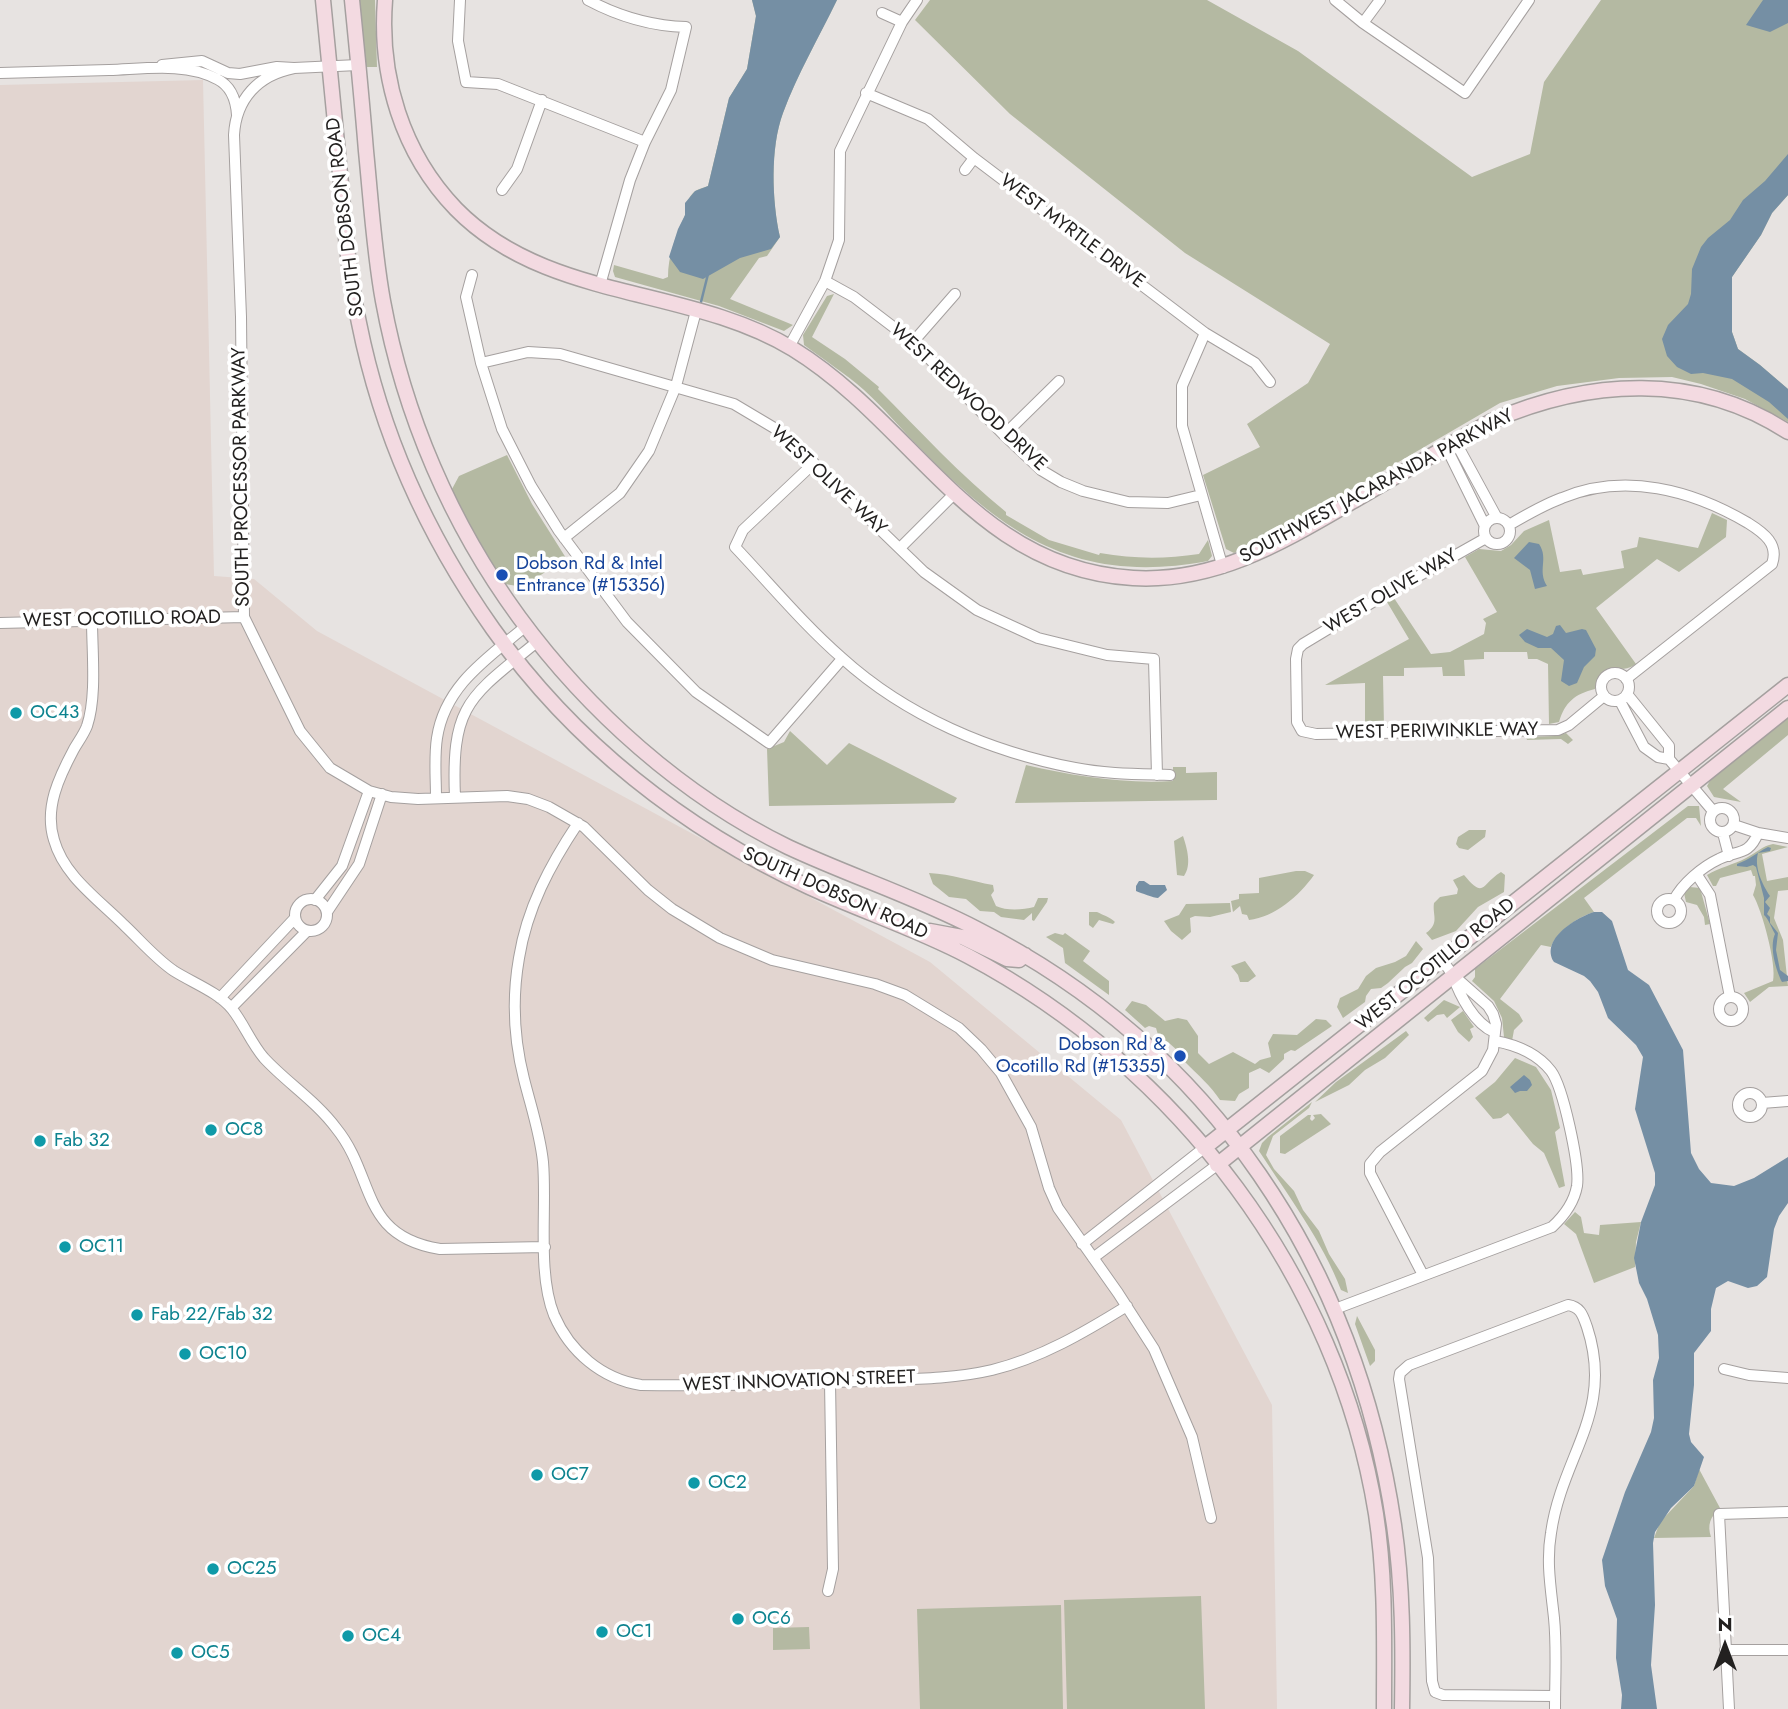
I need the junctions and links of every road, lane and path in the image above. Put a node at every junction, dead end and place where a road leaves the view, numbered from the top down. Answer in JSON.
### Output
{"nodes":[{"id":1,"x":323,"y":0,"type":"edge"},
{"id":2,"x":352,"y":0,"type":"edge"},
{"id":3,"x":385,"y":0,"type":"edge"},
{"id":4,"x":460,"y":0,"type":"edge"},
{"id":5,"x":587,"y":0,"type":"edge"},
{"id":6,"x":917,"y":0,"type":"edge"},
{"id":7,"x":1335,"y":0,"type":"edge"},
{"id":8,"x":1380,"y":0,"type":"edge"},
{"id":9,"x":1529,"y":0,"type":"edge"},
{"id":10,"x":882,"y":13,"type":"dead end"},
{"id":11,"x":902,"y":22,"type":"junction"},
{"id":12,"x":1363,"y":23,"type":"junction"},
{"id":13,"x":358,"y":65,"type":"junction"},
{"id":14,"x":330,"y":66,"type":"junction"},
{"id":15,"x":294,"y":68,"type":"junction"},
{"id":16,"x":134,"y":69,"type":"junction"},
{"id":17,"x":0,"y":73,"type":"edge"},
{"id":18,"x":866,"y":93,"type":"junction"},
{"id":19,"x":542,"y":100,"type":"junction"},
{"id":20,"x":237,"y":115,"type":"junction"},
{"id":21,"x":645,"y":142,"type":"junction"},
{"id":22,"x":974,"y":158,"type":"junction"},
{"id":23,"x":965,"y":170,"type":"dead end"},
{"id":24,"x":502,"y":190,"type":"dead end"},
{"id":25,"x":472,"y":275,"type":"dead end"},
{"id":26,"x":825,"y":281,"type":"junction"},
{"id":27,"x":600,"y":285,"type":"junction"},
{"id":28,"x":955,"y":294,"type":"dead end"},
{"id":29,"x":696,"y":311,"type":"junction"},
{"id":30,"x":1205,"y":333,"type":"junction"},
{"id":31,"x":913,"y":342,"type":"junction"},
{"id":32,"x":789,"y":347,"type":"junction"},
{"id":33,"x":481,"y":363,"type":"junction"},
{"id":34,"x":1059,"y":380,"type":"dead end"},
{"id":35,"x":1270,"y":382,"type":"dead end"},
{"id":36,"x":676,"y":386,"type":"junction"},
{"id":37,"x":1788,"y":432,"type":"edge"},
{"id":38,"x":1004,"y":435,"type":"junction"},
{"id":39,"x":1452,"y":443,"type":"junction"},
{"id":40,"x":814,"y":463,"type":"junction"},
{"id":41,"x":954,"y":494,"type":"junction"},
{"id":42,"x":1201,"y":495,"type":"junction"},
{"id":43,"x":1497,"y":518,"type":"junction"},
{"id":44,"x":1509,"y":525,"type":"junction"},
{"id":45,"x":1485,"y":526,"type":"junction"},
{"id":46,"x":564,"y":538,"type":"junction"},
{"id":47,"x":1486,"y":538,"type":"junction"},
{"id":48,"x":900,"y":548,"type":"junction"},
{"id":49,"x":1775,"y":555,"type":"joint"},
{"id":50,"x":1223,"y":568,"type":"junction"},
{"id":51,"x":244,"y":617,"type":"junction"},
{"id":52,"x":92,"y":620,"type":"junction"},
{"id":53,"x":0,"y":622,"type":"edge"},
{"id":54,"x":526,"y":626,"type":"junction"},
{"id":55,"x":538,"y":641,"type":"junction"},
{"id":56,"x":504,"y":644,"type":"junction"},
{"id":57,"x":516,"y":659,"type":"junction"},
{"id":58,"x":842,"y":659,"type":"junction"},
{"id":59,"x":1626,"y":679,"type":"junction"},
{"id":60,"x":1788,"y":685,"type":"edge"},
{"id":61,"x":1604,"y":696,"type":"junction"},
{"id":62,"x":1623,"y":697,"type":"junction"},
{"id":63,"x":1788,"y":708,"type":"edge"},
{"id":64,"x":1301,"y":731,"type":"joint"},
{"id":65,"x":1674,"y":765,"type":"junction"},
{"id":66,"x":1157,"y":775,"type":"junction"},
{"id":67,"x":1170,"y":775,"type":"dead end"},
{"id":68,"x":1690,"y":785,"type":"junction"},
{"id":69,"x":369,"y":790,"type":"junction"},
{"id":70,"x":382,"y":794,"type":"junction"},
{"id":71,"x":455,"y":797,"type":"junction"},
{"id":72,"x":436,"y":798,"type":"junction"},
{"id":73,"x":1713,"y":811,"type":"junction"},
{"id":74,"x":578,"y":823,"type":"junction"},
{"id":75,"x":1734,"y":825,"type":"junction"},
{"id":76,"x":1723,"y":833,"type":"junction"},
{"id":77,"x":1758,"y":833,"type":"junction"},
{"id":78,"x":1788,"y":838,"type":"edge"},
{"id":79,"x":1729,"y":856,"type":"junction"},
{"id":80,"x":1697,"y":875,"type":"junction"},
{"id":81,"x":316,"y":900,"type":"junction"},
{"id":82,"x":1674,"y":900,"type":"dead end"},
{"id":83,"x":327,"y":912,"type":"junction"},
{"id":84,"x":295,"y":918,"type":"junction"},
{"id":85,"x":904,"y":926,"type":"junction"},
{"id":86,"x":307,"y":931,"type":"junction"},
{"id":87,"x":1025,"y":955,"type":"junction"},
{"id":88,"x":1442,"y":960,"type":"junction"},
{"id":89,"x":1453,"y":975,"type":"junction"},
{"id":90,"x":1730,"y":997,"type":"dead end"},
{"id":91,"x":219,"y":998,"type":"junction"},
{"id":92,"x":1488,"y":1006,"type":"junction"},
{"id":93,"x":232,"y":1008,"type":"junction"},
{"id":94,"x":1476,"y":1016,"type":"junction"},
{"id":95,"x":1495,"y":1037,"type":"junction"},
{"id":96,"x":1788,"y":1101,"type":"edge"},
{"id":97,"x":1762,"y":1103,"type":"dead end"},
{"id":98,"x":1227,"y":1131,"type":"junction"},
{"id":99,"x":1240,"y":1147,"type":"junction"},
{"id":100,"x":1204,"y":1148,"type":"junction"},
{"id":101,"x":1217,"y":1165,"type":"junction"},
{"id":102,"x":1082,"y":1244,"type":"junction"},
{"id":103,"x":545,"y":1247,"type":"junction"},
{"id":104,"x":1093,"y":1258,"type":"junction"},
{"id":105,"x":1423,"y":1275,"type":"junction"},
{"id":106,"x":1127,"y":1306,"type":"junction"},
{"id":107,"x":1335,"y":1309,"type":"junction"},
{"id":108,"x":1724,"y":1368,"type":"dead end"},
{"id":109,"x":1788,"y":1378,"type":"edge"},
{"id":110,"x":830,"y":1382,"type":"junction"},
{"id":111,"x":1788,"y":1511,"type":"edge"},
{"id":112,"x":1211,"y":1518,"type":"dead end"},
{"id":113,"x":828,"y":1591,"type":"dead end"},
{"id":114,"x":1725,"y":1650,"type":"junction"},
{"id":115,"x":1788,"y":1650,"type":"edge"},
{"id":116,"x":1555,"y":1696,"type":"junction"},
{"id":117,"x":1384,"y":1709,"type":"edge"},
{"id":118,"x":1402,"y":1709,"type":"edge"},
{"id":119,"x":1555,"y":1709,"type":"edge"},
{"id":120,"x":1729,"y":1709,"type":"edge"}],
"edges":[{"from":1,"to":14,"type":"main road","name":"SOUTH DOBSON ROAD"},
{"from":2,"to":13,"type":"main road","name":"SOUTH DOBSON ROAD"},
{"from":3,"to":27,"type":"main road","name":"SOUTHWEST JACARANDA PARKWAY"},
{"from":4,"to":19,"type":"street"},
{"from":5,"to":21,"type":"street"},
{"from":6,"to":11,"type":"street"},
{"from":7,"to":12,"type":"street"},
{"from":8,"to":12,"type":"street"},
{"from":9,"to":12,"type":"street"},
{"from":10,"to":11,"type":"street"},
{"from":11,"to":18,"type":"street"},
{"from":13,"to":14,"type":"street"},
{"from":13,"to":54,"type":"main road","name":"SOUTH DOBSON ROAD"},
{"from":14,"to":15,"type":"street"},
{"from":14,"to":56,"type":"main road","name":"SOUTH DOBSON ROAD"},
{"from":15,"to":16,"type":"street"},
{"from":15,"to":20,"type":"street","name":"SOUTH PROCESSOR PARKWAY"},
{"from":16,"to":17,"type":"street"},
{"from":16,"to":20,"type":"street"},
{"from":18,"to":22,"type":"street","name":"WEST MYRTLE DRIVE"},
{"from":18,"to":26,"type":"street"},
{"from":19,"to":21,"type":"street"},
{"from":19,"to":24,"type":"street"},
{"from":20,"to":51,"type":"street","name":"SOUTH PROCESSOR PARKWAY"},
{"from":21,"to":27,"type":"street"},
{"from":22,"to":23,"type":"street"},
{"from":22,"to":30,"type":"street","name":"WEST MYRTLE DRIVE"},
{"from":25,"to":33,"type":"street"},
{"from":26,"to":31,"type":"street","name":"WEST REDWOOD DRIVE"},
{"from":26,"to":32,"type":"street"},
{"from":27,"to":29,"type":"main road","name":"SOUTHWEST JACARANDA PARKWAY"},
{"from":28,"to":31,"type":"street"},
{"from":29,"to":32,"type":"main road","name":"SOUTHWEST JACARANDA PARKWAY"},
{"from":29,"to":36,"type":"street"},
{"from":30,"to":35,"type":"street","name":"WEST MYRTLE DRIVE"},
{"from":30,"to":42,"type":"street"},
{"from":31,"to":38,"type":"street","name":"WEST REDWOOD DRIVE"},
{"from":32,"to":41,"type":"main road","name":"SOUTHWEST JACARANDA PARKWAY"},
{"from":33,"to":36,"type":"street","name":"WEST OLIVE WAY"},
{"from":33,"to":46,"type":"street"},
{"from":34,"to":38,"type":"street"},
{"from":36,"to":40,"type":"street","name":"WEST OLIVE WAY"},
{"from":36,"to":46,"type":"street"},
{"from":37,"to":39,"type":"main road","name":"SOUTHWEST JACARANDA PARKWAY"},
{"from":38,"to":42,"type":"street","name":"WEST REDWOOD DRIVE"},
{"from":39,"to":43,"type":"street"},
{"from":39,"to":45,"type":"street"},
{"from":39,"to":50,"type":"main road","name":"SOUTHWEST JACARANDA PARKWAY"},
{"from":40,"to":48,"type":"street","name":"WEST OLIVE WAY"},
{"from":40,"to":58,"type":"street"},
{"from":41,"to":48,"type":"street"},
{"from":41,"to":50,"type":"main road","name":"SOUTHWEST JACARANDA PARKWAY"},
{"from":42,"to":50,"type":"street"},
{"from":43,"to":44,"type":"street"},
{"from":43,"to":45,"type":"street"},
{"from":44,"to":47,"type":"street","name":"WEST OLIVE WAY"},
{"from":44,"to":49,"type":"street","name":"WEST OLIVE WAY"},
{"from":45,"to":47,"type":"street"},
{"from":46,"to":58,"type":"street"},
{"from":47,"to":64,"type":"street","name":"WEST OLIVE WAY"},
{"from":48,"to":66,"type":"street","name":"WEST OLIVE WAY"},
{"from":49,"to":59,"type":"street","name":"WEST PERIWINKLE WAY"},
{"from":51,"to":52,"type":"street","name":"WEST OCOTILLO ROAD"},
{"from":51,"to":69,"type":"street","name":"SOUTH PROCESSOR PARKWAY"},
{"from":52,"to":53,"type":"street","name":"WEST OCOTILLO ROAD"},
{"from":52,"to":91,"type":"street"},
{"from":54,"to":55,"type":"main road","name":"SOUTH DOBSON ROAD"},
{"from":54,"to":56,"type":"street"},
{"from":55,"to":57,"type":"street"},
{"from":55,"to":87,"type":"main road","name":"SOUTH DOBSON ROAD"},
{"from":56,"to":57,"type":"main road","name":"SOUTH DOBSON ROAD"},
{"from":56,"to":72,"type":"street"},
{"from":57,"to":71,"type":"street"},
{"from":57,"to":85,"type":"main road","name":"SOUTH DOBSON ROAD"},
{"from":58,"to":66,"type":"street"},
{"from":59,"to":61,"type":"street","name":"WEST PERIWINKLE WAY"},
{"from":59,"to":62,"type":"street"},
{"from":60,"to":65,"type":"main road","name":"WEST OCOTILLO ROAD"},
{"from":61,"to":62,"type":"street"},
{"from":61,"to":64,"type":"street","name":"WEST PERIWINKLE WAY"},
{"from":62,"to":65,"type":"street"},
{"from":62,"to":65,"type":"street"},
{"from":63,"to":68,"type":"main road","name":"WEST OCOTILLO ROAD"},
{"from":65,"to":68,"type":"street"},
{"from":65,"to":88,"type":"main road","name":"WEST OCOTILLO ROAD"},
{"from":66,"to":67,"type":"street"},
{"from":68,"to":73,"type":"street"},
{"from":68,"to":89,"type":"main road","name":"WEST OCOTILLO ROAD"},
{"from":69,"to":70,"type":"street","name":"SOUTH PROCESSOR PARKWAY"},
{"from":69,"to":81,"type":"street"},
{"from":70,"to":72,"type":"street","name":"SOUTH PROCESSOR PARKWAY"},
{"from":70,"to":83,"type":"street"},
{"from":71,"to":72,"type":"street","name":"SOUTH PROCESSOR PARKWAY"},
{"from":71,"to":74,"type":"street","name":"SOUTH PROCESSOR PARKWAY"},
{"from":73,"to":75,"type":"street"},
{"from":73,"to":76,"type":"street"},
{"from":74,"to":102,"type":"street","name":"SOUTH PROCESSOR PARKWAY"},
{"from":74,"to":103,"type":"street","name":"WEST INNOVATION STREET"},
{"from":75,"to":76,"type":"street"},
{"from":75,"to":77,"type":"street"},
{"from":76,"to":79,"type":"street"},
{"from":77,"to":78,"type":"street"},
{"from":77,"to":79,"type":"street"},
{"from":79,"to":80,"type":"street"},
{"from":80,"to":82,"type":"street"},
{"from":80,"to":90,"type":"street"},
{"from":81,"to":83,"type":"street"},
{"from":81,"to":84,"type":"street"},
{"from":83,"to":86,"type":"street"},
{"from":84,"to":86,"type":"street"},
{"from":84,"to":91,"type":"street"},
{"from":85,"to":87,"type":"main road"},
{"from":85,"to":100,"type":"main road","name":"SOUTH DOBSON ROAD"},
{"from":86,"to":93,"type":"street"},
{"from":87,"to":98,"type":"main road","name":"SOUTH DOBSON ROAD"},
{"from":88,"to":89,"type":"street"},
{"from":88,"to":98,"type":"main road","name":"WEST OCOTILLO ROAD"},
{"from":89,"to":92,"type":"street"},
{"from":89,"to":94,"type":"street"},
{"from":89,"to":99,"type":"main road","name":"WEST OCOTILLO ROAD"},
{"from":91,"to":93,"type":"street"},
{"from":92,"to":94,"type":"street"},
{"from":92,"to":95,"type":"street"},
{"from":93,"to":103,"type":"street"},
{"from":94,"to":95,"type":"street"},
{"from":95,"to":105,"type":"street"},
{"from":95,"to":105,"type":"street"},
{"from":96,"to":97,"type":"street"},
{"from":98,"to":99,"type":"main road","name":"SOUTH DOBSON ROAD"},
{"from":98,"to":100,"type":"main road","name":"WEST OCOTILLO ROAD"},
{"from":99,"to":101,"type":"main road","name":"WEST OCOTILLO ROAD"},
{"from":99,"to":107,"type":"main road","name":"SOUTH DOBSON ROAD"},
{"from":100,"to":101,"type":"main road","name":"SOUTH DOBSON ROAD"},
{"from":100,"to":102,"type":"street","name":"WEST OCOTILLO ROAD"},
{"from":101,"to":104,"type":"street","name":"WEST OCOTILLO ROAD"},
{"from":101,"to":117,"type":"main road","name":"SOUTH DOBSON ROAD"},
{"from":102,"to":104,"type":"street","name":"SOUTH PROCESSOR PARKWAY"},
{"from":103,"to":110,"type":"street","name":"WEST INNOVATION STREET"},
{"from":104,"to":106,"type":"street","name":"SOUTH PROCESSOR PARKWAY"},
{"from":105,"to":107,"type":"street"},
{"from":106,"to":110,"type":"street","name":"WEST INNOVATION STREET"},
{"from":106,"to":112,"type":"street","name":"SOUTH PROCESSOR PARKWAY"},
{"from":107,"to":118,"type":"main road","name":"SOUTH DOBSON ROAD"},
{"from":108,"to":109,"type":"street"},
{"from":110,"to":113,"type":"street"},
{"from":111,"to":114,"type":"street"},
{"from":114,"to":115,"type":"street"},
{"from":114,"to":120,"type":"street"},
{"from":116,"to":116,"type":"street"},
{"from":116,"to":119,"type":"street"}]}
